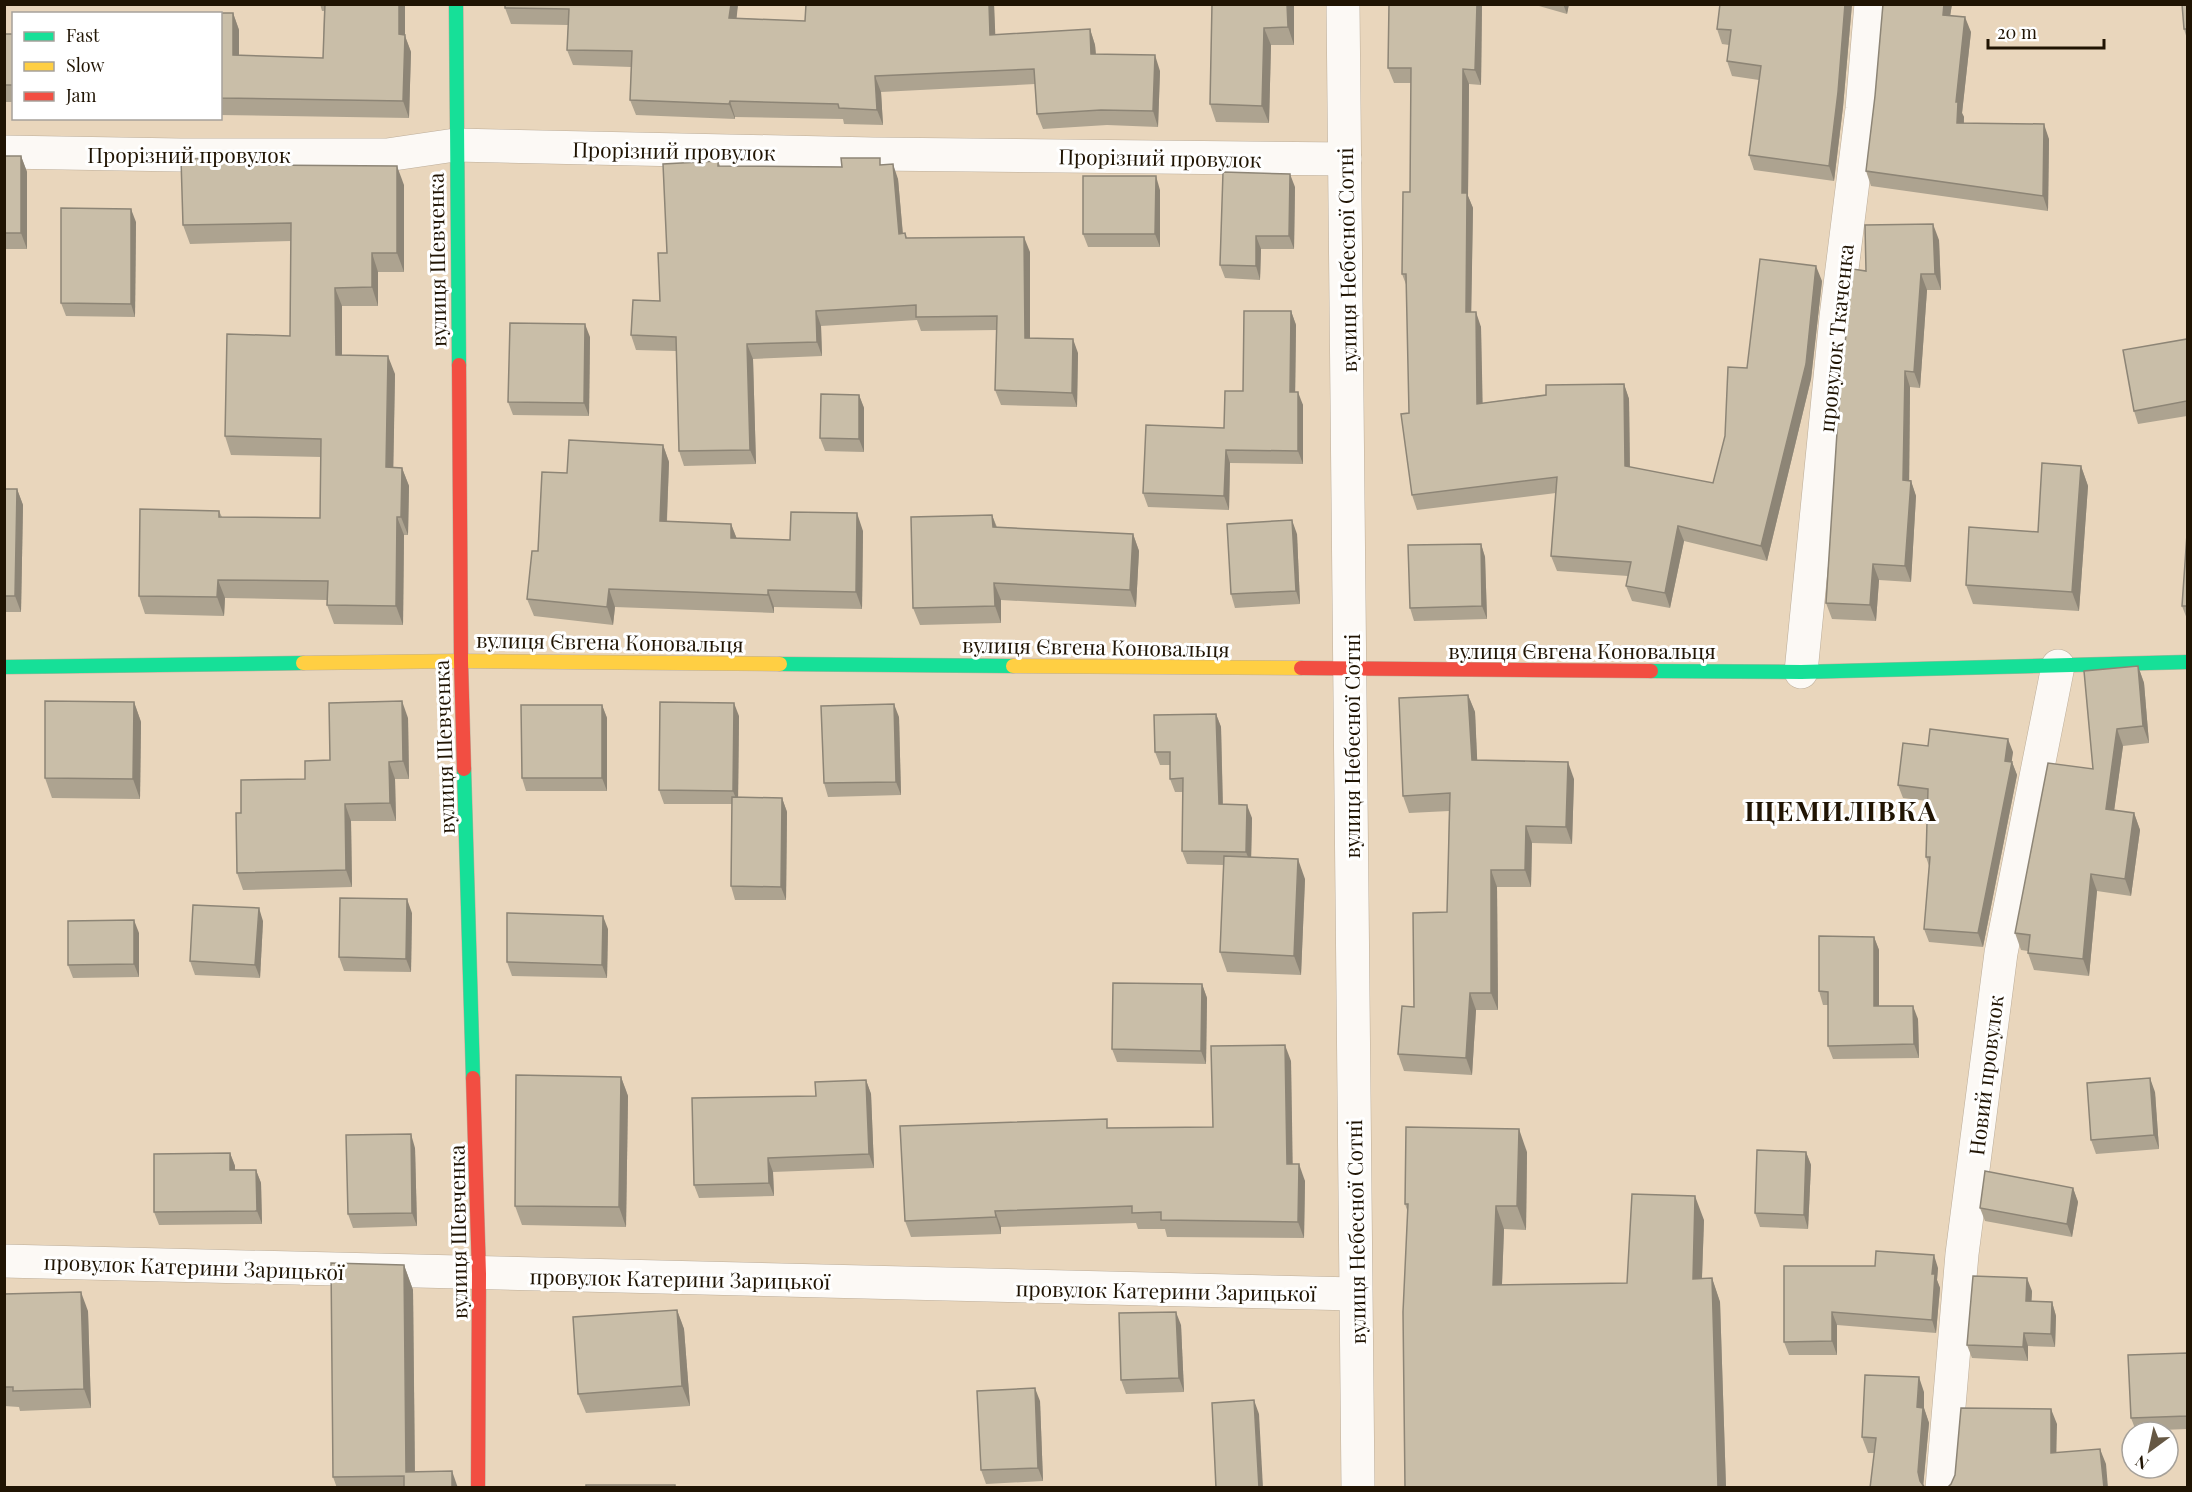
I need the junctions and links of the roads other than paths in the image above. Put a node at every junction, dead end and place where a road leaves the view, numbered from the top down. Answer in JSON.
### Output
{"nodes":[{"id":1,"x":456,"y":4,"type":"edge"},
{"id":2,"x":1343,"y":4,"type":"edge"},
{"id":3,"x":1871,"y":4,"type":"edge"},
{"id":4,"x":456,"y":146,"type":"junction"},
{"id":5,"x":4,"y":152,"type":"edge"},
{"id":6,"x":1345,"y":159,"type":"junction"},
{"id":7,"x":461,"y":661,"type":"junction"},
{"id":8,"x":2187,"y":662,"type":"edge"},
{"id":9,"x":2058,"y":666,"type":"junction"},
{"id":10,"x":4,"y":667,"type":"edge"},
{"id":11,"x":1351,"y":670,"type":"junction"},
{"id":12,"x":1801,"y":672,"type":"junction"},
{"id":13,"x":4,"y":1261,"type":"edge"},
{"id":14,"x":479,"y":1274,"type":"junction"},
{"id":15,"x":1355,"y":1294,"type":"junction"},
{"id":16,"x":478,"y":1488,"type":"edge"},
{"id":17,"x":1358,"y":1488,"type":"edge"},
{"id":18,"x":1941,"y":1488,"type":"edge"}],
"edges":[{"from":1,"to":4,"type":"street","name":"вулиця Шевченка"},
{"from":2,"to":6,"type":"street","name":"вулиця Небесної Сотні"},
{"from":3,"to":12,"type":"street","name":"провулок Ткаченка"},
{"from":4,"to":5,"type":"street","name":"Прорізний провулок"},
{"from":4,"to":6,"type":"street","name":"Прорізний провулок"},
{"from":4,"to":7,"type":"street","name":"вулиця Шевченка"},
{"from":6,"to":11,"type":"street","name":"вулиця Небесної Сотні"},
{"from":7,"to":10,"type":"street","name":"вулиця Євгена Коновальця"},
{"from":7,"to":11,"type":"street","name":"вулиця Євгена Коновальця"},
{"from":7,"to":14,"type":"street","name":"вулиця Шевченка"},
{"from":8,"to":9,"type":"street","name":"вулиця Євгена Коновальця"},
{"from":9,"to":12,"type":"street","name":"вулиця Євгена Коновальця"},
{"from":9,"to":18,"type":"street","name":"Новий провулок"},
{"from":11,"to":12,"type":"street","name":"вулиця Євгена Коновальця"},
{"from":11,"to":15,"type":"street","name":"вулиця Небесної Сотні"},
{"from":13,"to":14,"type":"street","name":"провулок Катерини Зарицької"},
{"from":14,"to":15,"type":"street","name":"провулок Катерини Зарицької"},
{"from":14,"to":16,"type":"street","name":"вулиця Шевченка"},
{"from":15,"to":17,"type":"street","name":"вулиця Небесної Сотні"}]}
